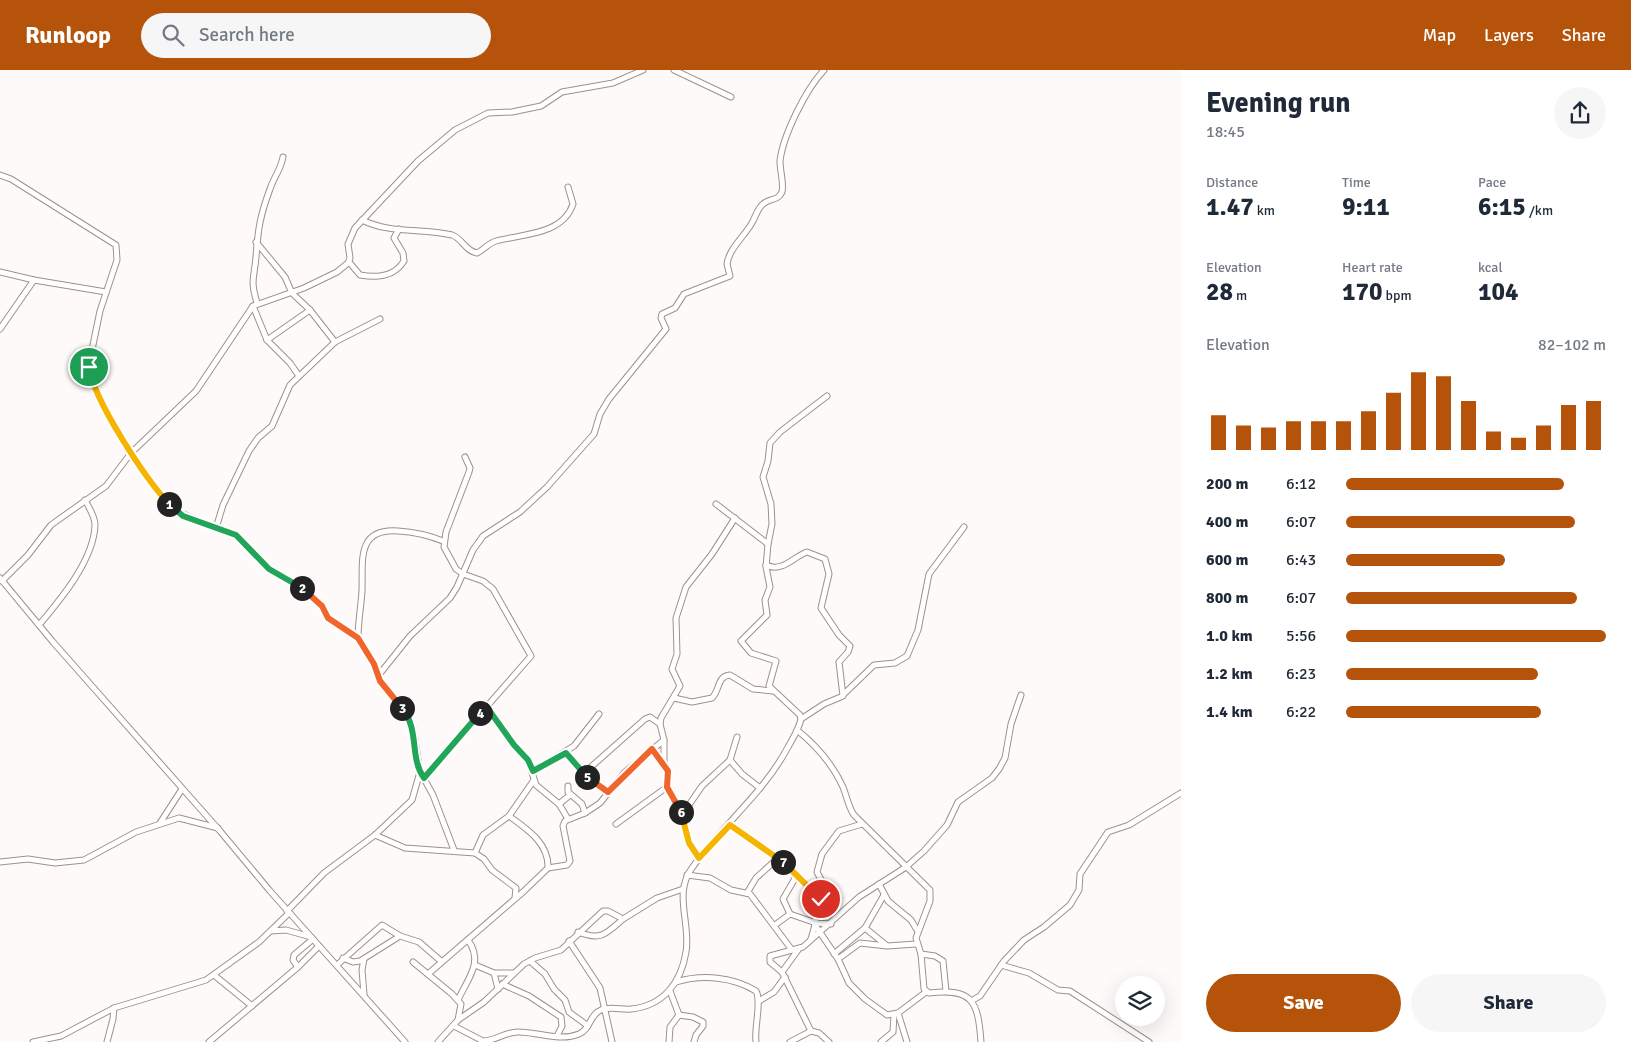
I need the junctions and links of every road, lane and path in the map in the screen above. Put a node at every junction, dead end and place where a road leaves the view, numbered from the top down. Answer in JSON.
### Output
{"nodes":[{"id":1,"x":643,"y":70,"type":"edge"},
{"id":2,"x":674,"y":70,"type":"edge"},
{"id":3,"x":824,"y":70,"type":"edge"},
{"id":4,"x":731,"y":97,"type":"dead end"},
{"id":5,"x":283,"y":157,"type":"dead end"},
{"id":6,"x":0,"y":175,"type":"edge"},
{"id":7,"x":568,"y":187,"type":"dead end"},
{"id":8,"x":362,"y":220,"type":"junction"},
{"id":9,"x":399,"y":229,"type":"junction"},
{"id":10,"x":256,"y":242,"type":"junction"},
{"id":11,"x":349,"y":262,"type":"junction"},
{"id":12,"x":0,"y":272,"type":"edge"},
{"id":13,"x":34,"y":280,"type":"junction"},
{"id":14,"x":106,"y":292,"type":"junction"},
{"id":15,"x":292,"y":293,"type":"junction"},
{"id":16,"x":255,"y":304,"type":"junction"},
{"id":17,"x":310,"y":310,"type":"junction"},
{"id":18,"x":380,"y":319,"type":"dead end"},
{"id":19,"x":0,"y":329,"type":"edge"},
{"id":20,"x":268,"y":340,"type":"junction"},
{"id":21,"x":335,"y":342,"type":"junction"},
{"id":22,"x":299,"y":376,"type":"junction"},
{"id":23,"x":827,"y":396,"type":"dead end"},
{"id":24,"x":131,"y":453,"type":"junction"},
{"id":25,"x":465,"y":457,"type":"dead end"},
{"id":26,"x":85,"y":500,"type":"junction"},
{"id":27,"x":716,"y":504,"type":"dead end"},
{"id":28,"x":735,"y":518,"type":"junction"},
{"id":29,"x":216,"y":528,"type":"junction"},
{"id":30,"x":964,"y":528,"type":"dead end"},
{"id":31,"x":443,"y":541,"type":"junction"},
{"id":32,"x":768,"y":544,"type":"junction"},
{"id":33,"x":766,"y":565,"type":"junction"},
{"id":34,"x":773,"y":568,"type":"junction"},
{"id":35,"x":463,"y":574,"type":"junction"},
{"id":36,"x":767,"y":576,"type":"junction"},
{"id":37,"x":1,"y":579,"type":"edge"},
{"id":38,"x":39,"y":625,"type":"junction"},
{"id":39,"x":358,"y":638,"type":"junction"},
{"id":40,"x":378,"y":676,"type":"junction"},
{"id":41,"x":771,"y":688,"type":"junction"},
{"id":42,"x":845,"y":693,"type":"junction"},
{"id":43,"x":1021,"y":695,"type":"dead end"},
{"id":44,"x":674,"y":698,"type":"junction"},
{"id":45,"x":486,"y":706,"type":"junction"},
{"id":46,"x":599,"y":714,"type":"dead end"},
{"id":47,"x":801,"y":719,"type":"junction"},
{"id":48,"x":660,"y":724,"type":"junction"},
{"id":49,"x":797,"y":730,"type":"junction"},
{"id":50,"x":737,"y":737,"type":"dead end"},
{"id":51,"x":664,"y":740,"type":"junction"},
{"id":52,"x":652,"y":749,"type":"junction"},
{"id":53,"x":566,"y":753,"type":"junction"},
{"id":54,"x":730,"y":760,"type":"junction"},
{"id":55,"x":664,"y":763,"type":"junction"},
{"id":56,"x":533,"y":771,"type":"junction"},
{"id":57,"x":420,"y":772,"type":"junction"},
{"id":58,"x":583,"y":774,"type":"junction"},
{"id":59,"x":424,"y":778,"type":"junction"},
{"id":60,"x":534,"y":780,"type":"junction"},
{"id":61,"x":568,"y":786,"type":"dead end"},
{"id":62,"x":667,"y":787,"type":"junction"},
{"id":63,"x":760,"y":788,"type":"junction"},
{"id":64,"x":182,"y":789,"type":"junction"},
{"id":65,"x":608,"y":792,"type":"junction"},
{"id":66,"x":1181,"y":793,"type":"edge"},
{"id":67,"x":570,"y":795,"type":"junction"},
{"id":68,"x":559,"y":804,"type":"junction"},
{"id":69,"x":585,"y":813,"type":"junction"},
{"id":70,"x":682,"y":815,"type":"junction"},
{"id":71,"x":509,"y":816,"type":"junction"},
{"id":72,"x":568,"y":819,"type":"junction"},
{"id":73,"x":160,"y":823,"type":"junction"},
{"id":74,"x":616,"y":824,"type":"dead end"},
{"id":75,"x":862,"y":824,"type":"junction"},
{"id":76,"x":730,"y":825,"type":"junction"},
{"id":77,"x":218,"y":828,"type":"junction"},
{"id":78,"x":375,"y":835,"type":"junction"},
{"id":79,"x":454,"y":850,"type":"junction"},
{"id":80,"x":475,"y":853,"type":"junction"},
{"id":81,"x":699,"y":858,"type":"junction"},
{"id":82,"x":778,"y":858,"type":"junction"},
{"id":83,"x":0,"y":862,"type":"edge"},
{"id":84,"x":906,"y":867,"type":"junction"},
{"id":85,"x":548,"y":868,"type":"junction"},
{"id":86,"x":687,"y":875,"type":"junction"},
{"id":87,"x":797,"y":875,"type":"junction"},
{"id":88,"x":879,"y":884,"type":"junction"},
{"id":89,"x":516,"y":888,"type":"junction"},
{"id":90,"x":683,"y":889,"type":"junction"},
{"id":91,"x":523,"y":892,"type":"junction"},
{"id":92,"x":747,"y":893,"type":"junction"},
{"id":93,"x":884,"y":895,"type":"junction"},
{"id":94,"x":515,"y":898,"type":"junction"},
{"id":95,"x":821,"y":899,"type":"junction"},
{"id":96,"x":288,"y":912,"type":"junction"},
{"id":97,"x":790,"y":914,"type":"junction"},
{"id":98,"x":623,"y":919,"type":"junction"},
{"id":99,"x":815,"y":924,"type":"junction"},
{"id":100,"x":831,"y":924,"type":"junction"},
{"id":101,"x":775,"y":925,"type":"junction"},
{"id":102,"x":865,"y":928,"type":"junction"},
{"id":103,"x":917,"y":930,"type":"junction"},
{"id":104,"x":271,"y":931,"type":"junction"},
{"id":105,"x":393,"y":932,"type":"junction"},
{"id":106,"x":578,"y":932,"type":"junction"},
{"id":107,"x":820,"y":933,"type":"junction"},
{"id":108,"x":400,"y":936,"type":"junction"},
{"id":109,"x":312,"y":938,"type":"junction"},
{"id":110,"x":391,"y":940,"type":"junction"},
{"id":111,"x":468,"y":940,"type":"junction"},
{"id":112,"x":569,"y":941,"type":"junction"},
{"id":113,"x":809,"y":942,"type":"junction"},
{"id":114,"x":916,"y":944,"type":"junction"},
{"id":115,"x":320,"y":946,"type":"junction"},
{"id":116,"x":887,"y":946,"type":"junction"},
{"id":117,"x":561,"y":950,"type":"junction"},
{"id":118,"x":574,"y":950,"type":"junction"},
{"id":119,"x":795,"y":950,"type":"junction"},
{"id":120,"x":921,"y":954,"type":"junction"},
{"id":121,"x":836,"y":956,"type":"junction"},
{"id":122,"x":344,"y":958,"type":"junction"},
{"id":123,"x":364,"y":959,"type":"junction"},
{"id":124,"x":530,"y":961,"type":"junction"},
{"id":125,"x":413,"y":962,"type":"dead end"},
{"id":126,"x":442,"y":962,"type":"junction"},
{"id":127,"x":336,"y":964,"type":"junction"},
{"id":128,"x":475,"y":965,"type":"junction"},
{"id":129,"x":1001,"y":965,"type":"junction"},
{"id":130,"x":298,"y":967,"type":"junction"},
{"id":131,"x":494,"y":973,"type":"junction"},
{"id":132,"x":514,"y":973,"type":"junction"},
{"id":133,"x":428,"y":974,"type":"junction"},
{"id":134,"x":784,"y":974,"type":"junction"},
{"id":135,"x":214,"y":975,"type":"junction"},
{"id":136,"x":676,"y":982,"type":"junction"},
{"id":137,"x":500,"y":987,"type":"junction"},
{"id":138,"x":670,"y":991,"type":"junction"},
{"id":139,"x":946,"y":991,"type":"junction"},
{"id":140,"x":926,"y":992,"type":"junction"},
{"id":141,"x":364,"y":995,"type":"junction"},
{"id":142,"x":458,"y":1000,"type":"junction"},
{"id":143,"x":759,"y":1001,"type":"junction"},
{"id":144,"x":971,"y":1001,"type":"junction"},
{"id":145,"x":252,"y":1006,"type":"junction"},
{"id":146,"x":114,"y":1008,"type":"junction"},
{"id":147,"x":604,"y":1008,"type":"junction"},
{"id":148,"x":896,"y":1014,"type":"junction"},
{"id":149,"x":679,"y":1015,"type":"junction"},
{"id":150,"x":458,"y":1020,"type":"junction"},
{"id":151,"x":454,"y":1026,"type":"junction"},
{"id":152,"x":588,"y":1026,"type":"junction"},
{"id":153,"x":811,"y":1031,"type":"junction"},
{"id":154,"x":448,"y":1032,"type":"junction"},
{"id":155,"x":61,"y":1036,"type":"junction"},
{"id":156,"x":558,"y":1036,"type":"junction"},
{"id":157,"x":980,"y":1041,"type":"edge"},
{"id":158,"x":33,"y":1042,"type":"edge"},
{"id":159,"x":62,"y":1042,"type":"edge"},
{"id":160,"x":107,"y":1042,"type":"edge"},
{"id":161,"x":209,"y":1042,"type":"edge"},
{"id":162,"x":405,"y":1042,"type":"edge"},
{"id":163,"x":438,"y":1042,"type":"edge"},
{"id":164,"x":445,"y":1042,"type":"edge"},
{"id":165,"x":612,"y":1042,"type":"edge"},
{"id":166,"x":669,"y":1042,"type":"edge"},
{"id":167,"x":694,"y":1042,"type":"edge"},
{"id":168,"x":756,"y":1042,"type":"edge"},
{"id":169,"x":790,"y":1042,"type":"edge"},
{"id":170,"x":829,"y":1042,"type":"edge"},
{"id":171,"x":881,"y":1042,"type":"edge"},
{"id":172,"x":907,"y":1042,"type":"edge"},
{"id":173,"x":1149,"y":1042,"type":"edge"}],
"edges":[{"from":1,"to":8,"type":"street"},
{"from":2,"to":4,"type":"street"},
{"from":3,"to":35,"type":"street"},
{"from":5,"to":10,"type":"street"},
{"from":6,"to":14,"type":"street"},
{"from":7,"to":9,"type":"street"},
{"from":8,"to":9,"type":"street"},
{"from":8,"to":11,"type":"street"},
{"from":9,"to":11,"type":"street"},
{"from":10,"to":15,"type":"street"},
{"from":10,"to":16,"type":"street"},
{"from":11,"to":15,"type":"street"},
{"from":12,"to":13,"type":"street"},
{"from":13,"to":14,"type":"street"},
{"from":13,"to":19,"type":"street"},
{"from":14,"to":24,"type":"street"},
{"from":15,"to":16,"type":"street"},
{"from":15,"to":17,"type":"street"},
{"from":16,"to":20,"type":"street"},
{"from":16,"to":24,"type":"street"},
{"from":17,"to":20,"type":"street"},
{"from":17,"to":21,"type":"street"},
{"from":18,"to":21,"type":"street"},
{"from":20,"to":22,"type":"street"},
{"from":21,"to":22,"type":"street"},
{"from":22,"to":29,"type":"street"},
{"from":23,"to":32,"type":"street"},
{"from":24,"to":26,"type":"street"},
{"from":24,"to":29,"type":"street"},
{"from":25,"to":31,"type":"street"},
{"from":26,"to":37,"type":"street"},
{"from":26,"to":38,"type":"street"},
{"from":27,"to":28,"type":"street"},
{"from":28,"to":32,"type":"street"},
{"from":28,"to":44,"type":"street"},
{"from":29,"to":39,"type":"street"},
{"from":30,"to":42,"type":"street"},
{"from":31,"to":35,"type":"street"},
{"from":31,"to":39,"type":"street"},
{"from":32,"to":33,"type":"street"},
{"from":33,"to":34,"type":"street"},
{"from":33,"to":36,"type":"street"},
{"from":34,"to":36,"type":"street"},
{"from":34,"to":42,"type":"street"},
{"from":35,"to":40,"type":"street"},
{"from":35,"to":45,"type":"street"},
{"from":36,"to":41,"type":"street"},
{"from":37,"to":38,"type":"street"},
{"from":38,"to":64,"type":"street"},
{"from":39,"to":40,"type":"street"},
{"from":40,"to":57,"type":"street"},
{"from":41,"to":44,"type":"street"},
{"from":41,"to":47,"type":"street"},
{"from":42,"to":47,"type":"street"},
{"from":43,"to":84,"type":"street"},
{"from":44,"to":48,"type":"street"},
{"from":45,"to":56,"type":"street"},
{"from":45,"to":59,"type":"street"},
{"from":46,"to":53,"type":"street"},
{"from":47,"to":49,"type":"street"},
{"from":48,"to":51,"type":"street"},
{"from":48,"to":58,"type":"street"},
{"from":49,"to":63,"type":"street"},
{"from":49,"to":75,"type":"street"},
{"from":50,"to":54,"type":"street"},
{"from":51,"to":52,"type":"street"},
{"from":51,"to":55,"type":"street"},
{"from":52,"to":55,"type":"street"},
{"from":52,"to":65,"type":"street"},
{"from":53,"to":56,"type":"street"},
{"from":53,"to":58,"type":"street"},
{"from":54,"to":63,"type":"street"},
{"from":54,"to":70,"type":"street"},
{"from":55,"to":62,"type":"street"},
{"from":56,"to":60,"type":"street"},
{"from":57,"to":59,"type":"street"},
{"from":57,"to":78,"type":"street"},
{"from":58,"to":65,"type":"street"},
{"from":59,"to":79,"type":"street"},
{"from":60,"to":68,"type":"street"},
{"from":60,"to":71,"type":"street"},
{"from":61,"to":67,"type":"street"},
{"from":62,"to":70,"type":"street"},
{"from":62,"to":74,"type":"street"},
{"from":63,"to":76,"type":"street"},
{"from":64,"to":73,"type":"street"},
{"from":64,"to":77,"type":"street"},
{"from":65,"to":69,"type":"street"},
{"from":66,"to":129,"type":"street"},
{"from":67,"to":68,"type":"street"},
{"from":67,"to":69,"type":"street"},
{"from":68,"to":72,"type":"street"},
{"from":69,"to":72,"type":"street"},
{"from":70,"to":81,"type":"street"},
{"from":71,"to":80,"type":"street"},
{"from":71,"to":85,"type":"street"},
{"from":72,"to":85,"type":"street"},
{"from":73,"to":77,"type":"street"},
{"from":73,"to":83,"type":"street"},
{"from":75,"to":84,"type":"street"},
{"from":75,"to":95,"type":"street"},
{"from":76,"to":81,"type":"street"},
{"from":76,"to":82,"type":"street"},
{"from":77,"to":96,"type":"street"},
{"from":78,"to":79,"type":"street"},
{"from":78,"to":96,"type":"street"},
{"from":79,"to":80,"type":"street"},
{"from":80,"to":89,"type":"street"},
{"from":81,"to":86,"type":"street"},
{"from":82,"to":87,"type":"street"},
{"from":82,"to":92,"type":"street"},
{"from":84,"to":88,"type":"street"},
{"from":84,"to":103,"type":"street"},
{"from":85,"to":91,"type":"street"},
{"from":86,"to":90,"type":"street"},
{"from":86,"to":92,"type":"street"},
{"from":87,"to":95,"type":"street"},
{"from":87,"to":97,"type":"street"},
{"from":88,"to":93,"type":"street"},
{"from":88,"to":100,"type":"street"},
{"from":89,"to":91,"type":"street"},
{"from":89,"to":94,"type":"street"},
{"from":90,"to":98,"type":"street"},
{"from":90,"to":136,"type":"street"},
{"from":91,"to":94,"type":"street"},
{"from":92,"to":101,"type":"street"},
{"from":93,"to":102,"type":"street"},
{"from":93,"to":103,"type":"street"},
{"from":94,"to":111,"type":"street"},
{"from":95,"to":99,"type":"street"},
{"from":96,"to":104,"type":"street"},
{"from":96,"to":109,"type":"street"},
{"from":97,"to":99,"type":"street"},
{"from":97,"to":101,"type":"street"},
{"from":98,"to":106,"type":"street"},
{"from":98,"to":106,"type":"street"},
{"from":99,"to":100,"type":"street"},
{"from":99,"to":107,"type":"street"},
{"from":99,"to":113,"type":"street"},
{"from":100,"to":107,"type":"street"},
{"from":101,"to":119,"type":"street"},
{"from":102,"to":116,"type":"street"},
{"from":102,"to":121,"type":"street"},
{"from":103,"to":114,"type":"street"},
{"from":104,"to":109,"type":"street"},
{"from":104,"to":135,"type":"street"},
{"from":105,"to":108,"type":"street"},
{"from":105,"to":110,"type":"street"},
{"from":105,"to":122,"type":"street"},
{"from":106,"to":112,"type":"street"},
{"from":107,"to":113,"type":"street"},
{"from":107,"to":121,"type":"street"},
{"from":108,"to":110,"type":"street"},
{"from":108,"to":126,"type":"street"},
{"from":109,"to":115,"type":"street"},
{"from":109,"to":130,"type":"street"},
{"from":110,"to":123,"type":"street"},
{"from":111,"to":126,"type":"street"},
{"from":111,"to":128,"type":"street"},
{"from":112,"to":117,"type":"street"},
{"from":112,"to":118,"type":"street"},
{"from":113,"to":119,"type":"street"},
{"from":114,"to":116,"type":"street"},
{"from":114,"to":120,"type":"street"},
{"from":115,"to":127,"type":"street"},
{"from":115,"to":130,"type":"street"},
{"from":116,"to":121,"type":"street"},
{"from":117,"to":118,"type":"street"},
{"from":117,"to":124,"type":"street"},
{"from":118,"to":147,"type":"street"},
{"from":119,"to":134,"type":"street"},
{"from":119,"to":134,"type":"street"},
{"from":120,"to":139,"type":"street"},
{"from":120,"to":140,"type":"street"},
{"from":121,"to":148,"type":"street"},
{"from":122,"to":123,"type":"street"},
{"from":122,"to":127,"type":"street"},
{"from":123,"to":141,"type":"street"},
{"from":124,"to":132,"type":"street"},
{"from":124,"to":152,"type":"street"},
{"from":125,"to":133,"type":"street"},
{"from":126,"to":133,"type":"street"},
{"from":127,"to":141,"type":"street"},
{"from":128,"to":131,"type":"street"},
{"from":128,"to":142,"type":"street"},
{"from":129,"to":144,"type":"street"},
{"from":129,"to":173,"type":"street"},
{"from":130,"to":145,"type":"street"},
{"from":131,"to":132,"type":"street"},
{"from":131,"to":137,"type":"street"},
{"from":132,"to":137,"type":"street"},
{"from":133,"to":142,"type":"street"},
{"from":134,"to":143,"type":"street"},
{"from":134,"to":153,"type":"street"},
{"from":135,"to":145,"type":"street"},
{"from":135,"to":146,"type":"street"},
{"from":136,"to":138,"type":"street"},
{"from":136,"to":143,"type":"street"},
{"from":137,"to":150,"type":"street"},
{"from":137,"to":156,"type":"street"},
{"from":138,"to":147,"type":"street"},
{"from":138,"to":149,"type":"street"},
{"from":139,"to":140,"type":"street"},
{"from":139,"to":144,"type":"street"},
{"from":140,"to":148,"type":"street"},
{"from":141,"to":162,"type":"street"},
{"from":142,"to":150,"type":"street"},
{"from":143,"to":168,"type":"street"},
{"from":144,"to":157,"type":"street"},
{"from":145,"to":161,"type":"street"},
{"from":146,"to":155,"type":"street"},
{"from":146,"to":160,"type":"street"},
{"from":147,"to":152,"type":"street"},
{"from":147,"to":165,"type":"street"},
{"from":148,"to":171,"type":"street"},
{"from":148,"to":172,"type":"street"},
{"from":149,"to":166,"type":"street"},
{"from":149,"to":167,"type":"street"},
{"from":150,"to":151,"type":"street"},
{"from":151,"to":154,"type":"street"},
{"from":151,"to":156,"type":"street"},
{"from":152,"to":156,"type":"street"},
{"from":153,"to":169,"type":"street"},
{"from":153,"to":170,"type":"street"},
{"from":154,"to":163,"type":"street"},
{"from":154,"to":164,"type":"street"},
{"from":155,"to":158,"type":"street"},
{"from":155,"to":159,"type":"street"}]}
